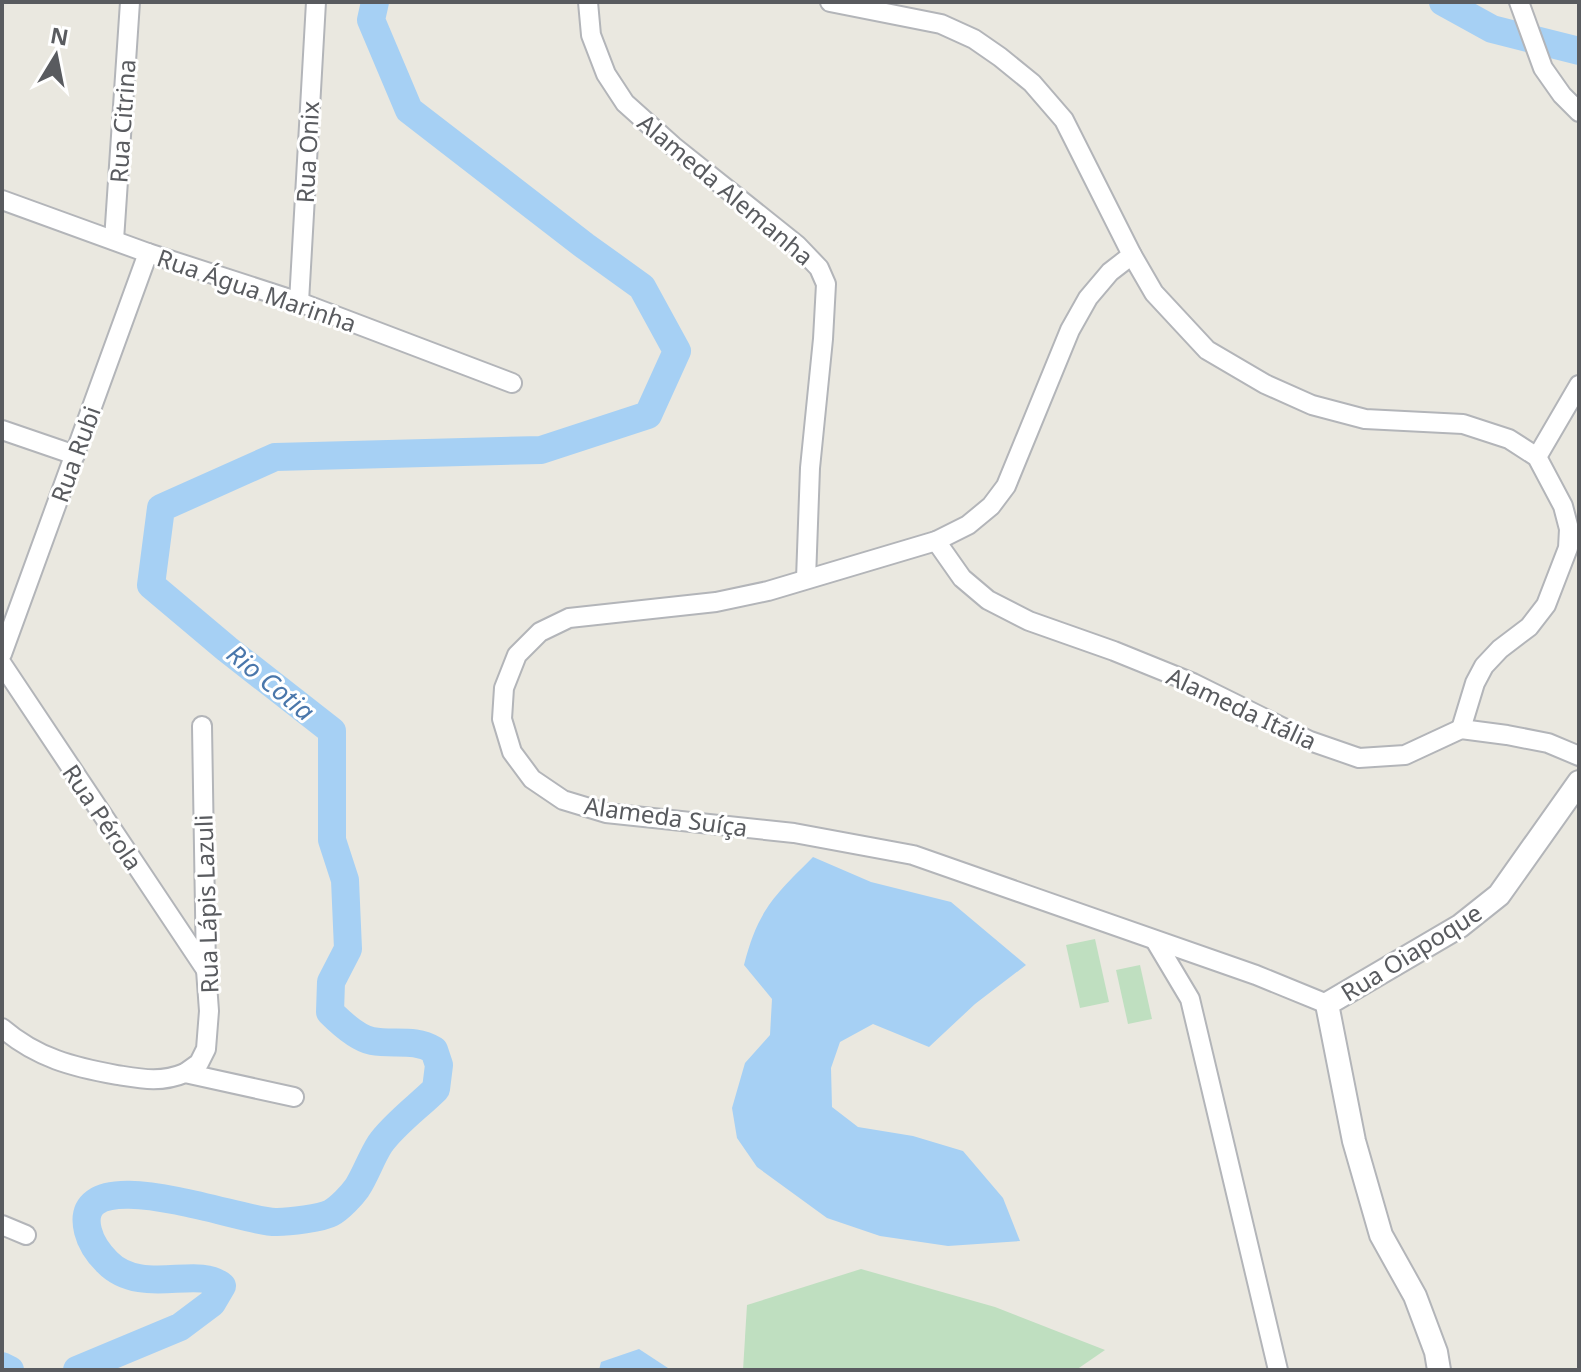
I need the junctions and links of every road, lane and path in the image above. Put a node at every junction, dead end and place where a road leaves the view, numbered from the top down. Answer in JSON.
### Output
{"nodes":[{"id":1,"x":130,"y":2,"type":"edge"},
{"id":2,"x":316,"y":2,"type":"edge"},
{"id":3,"x":588,"y":2,"type":"edge"},
{"id":4,"x":830,"y":2,"type":"edge"},
{"id":5,"x":1520,"y":2,"type":"edge"},
{"id":6,"x":1579,"y":112,"type":"edge"},
{"id":7,"x":2,"y":200,"type":"edge"},
{"id":8,"x":114,"y":240,"type":"junction"},
{"id":9,"x":148,"y":253,"type":"junction"},
{"id":10,"x":1132,"y":255,"type":"junction"},
{"id":11,"x":299,"y":302,"type":"junction"},
{"id":12,"x":512,"y":383,"type":"dead end"},
{"id":13,"x":1579,"y":385,"type":"edge"},
{"id":14,"x":2,"y":430,"type":"edge"},
{"id":15,"x":75,"y":455,"type":"junction"},
{"id":16,"x":1537,"y":457,"type":"junction"},
{"id":17,"x":936,"y":541,"type":"junction"},
{"id":18,"x":806,"y":579,"type":"junction"},
{"id":19,"x":2,"y":654,"type":"edge"},
{"id":20,"x":2,"y":664,"type":"edge"},
{"id":21,"x":202,"y":726,"type":"dead end"},
{"id":22,"x":1461,"y":729,"type":"junction"},
{"id":23,"x":1579,"y":756,"type":"edge"},
{"id":24,"x":1579,"y":782,"type":"edge"},
{"id":25,"x":1156,"y":942,"type":"junction"},
{"id":26,"x":206,"y":970,"type":"junction"},
{"id":27,"x":1327,"y":1004,"type":"junction"},
{"id":28,"x":2,"y":1028,"type":"edge"},
{"id":29,"x":185,"y":1073,"type":"junction"},
{"id":30,"x":294,"y":1097,"type":"dead end"},
{"id":31,"x":2,"y":1225,"type":"edge"},
{"id":32,"x":26,"y":1235,"type":"dead end"},
{"id":33,"x":1278,"y":1370,"type":"edge"},
{"id":34,"x":1439,"y":1370,"type":"edge"}],
"edges":[{"from":1,"to":8,"type":"street","name":"Rua Citrina"},
{"from":2,"to":11,"type":"street","name":"Rua Onix"},
{"from":3,"to":18,"type":"street","name":"Alameda Alemanha"},
{"from":4,"to":10,"type":"street"},
{"from":5,"to":6,"type":"street"},
{"from":7,"to":8,"type":"street","name":"Rua Água Marinha"},
{"from":8,"to":9,"type":"street","name":"Rua Água Marinha"},
{"from":9,"to":11,"type":"street","name":"Rua Água Marinha"},
{"from":9,"to":15,"type":"street","name":"Rua Rubi"},
{"from":10,"to":16,"type":"street"},
{"from":10,"to":17,"type":"street","name":"Alameda Suíça"},
{"from":11,"to":12,"type":"street","name":"Rua Água Marinha"},
{"from":13,"to":16,"type":"street"},
{"from":14,"to":15,"type":"street"},
{"from":15,"to":19,"type":"street","name":"Rua Rubi"},
{"from":16,"to":22,"type":"street"},
{"from":17,"to":18,"type":"street","name":"Alameda Suíça"},
{"from":17,"to":22,"type":"street","name":"Alameda Itália"},
{"from":18,"to":25,"type":"street","name":"Alameda Suíça"},
{"from":20,"to":26,"type":"street","name":"Rua Pérola"},
{"from":21,"to":26,"type":"street","name":"Rua Lápis Lazuli"},
{"from":22,"to":23,"type":"street"},
{"from":24,"to":27,"type":"street","name":"Rua Oiapoque"},
{"from":25,"to":27,"type":"street","name":"Alameda Suíça"},
{"from":25,"to":33,"type":"street"},
{"from":26,"to":29,"type":"street","name":"Rua Lápis Lazuli"},
{"from":27,"to":34,"type":"street"},
{"from":28,"to":29,"type":"street"},
{"from":29,"to":30,"type":"street"},
{"from":31,"to":32,"type":"street"}]}
